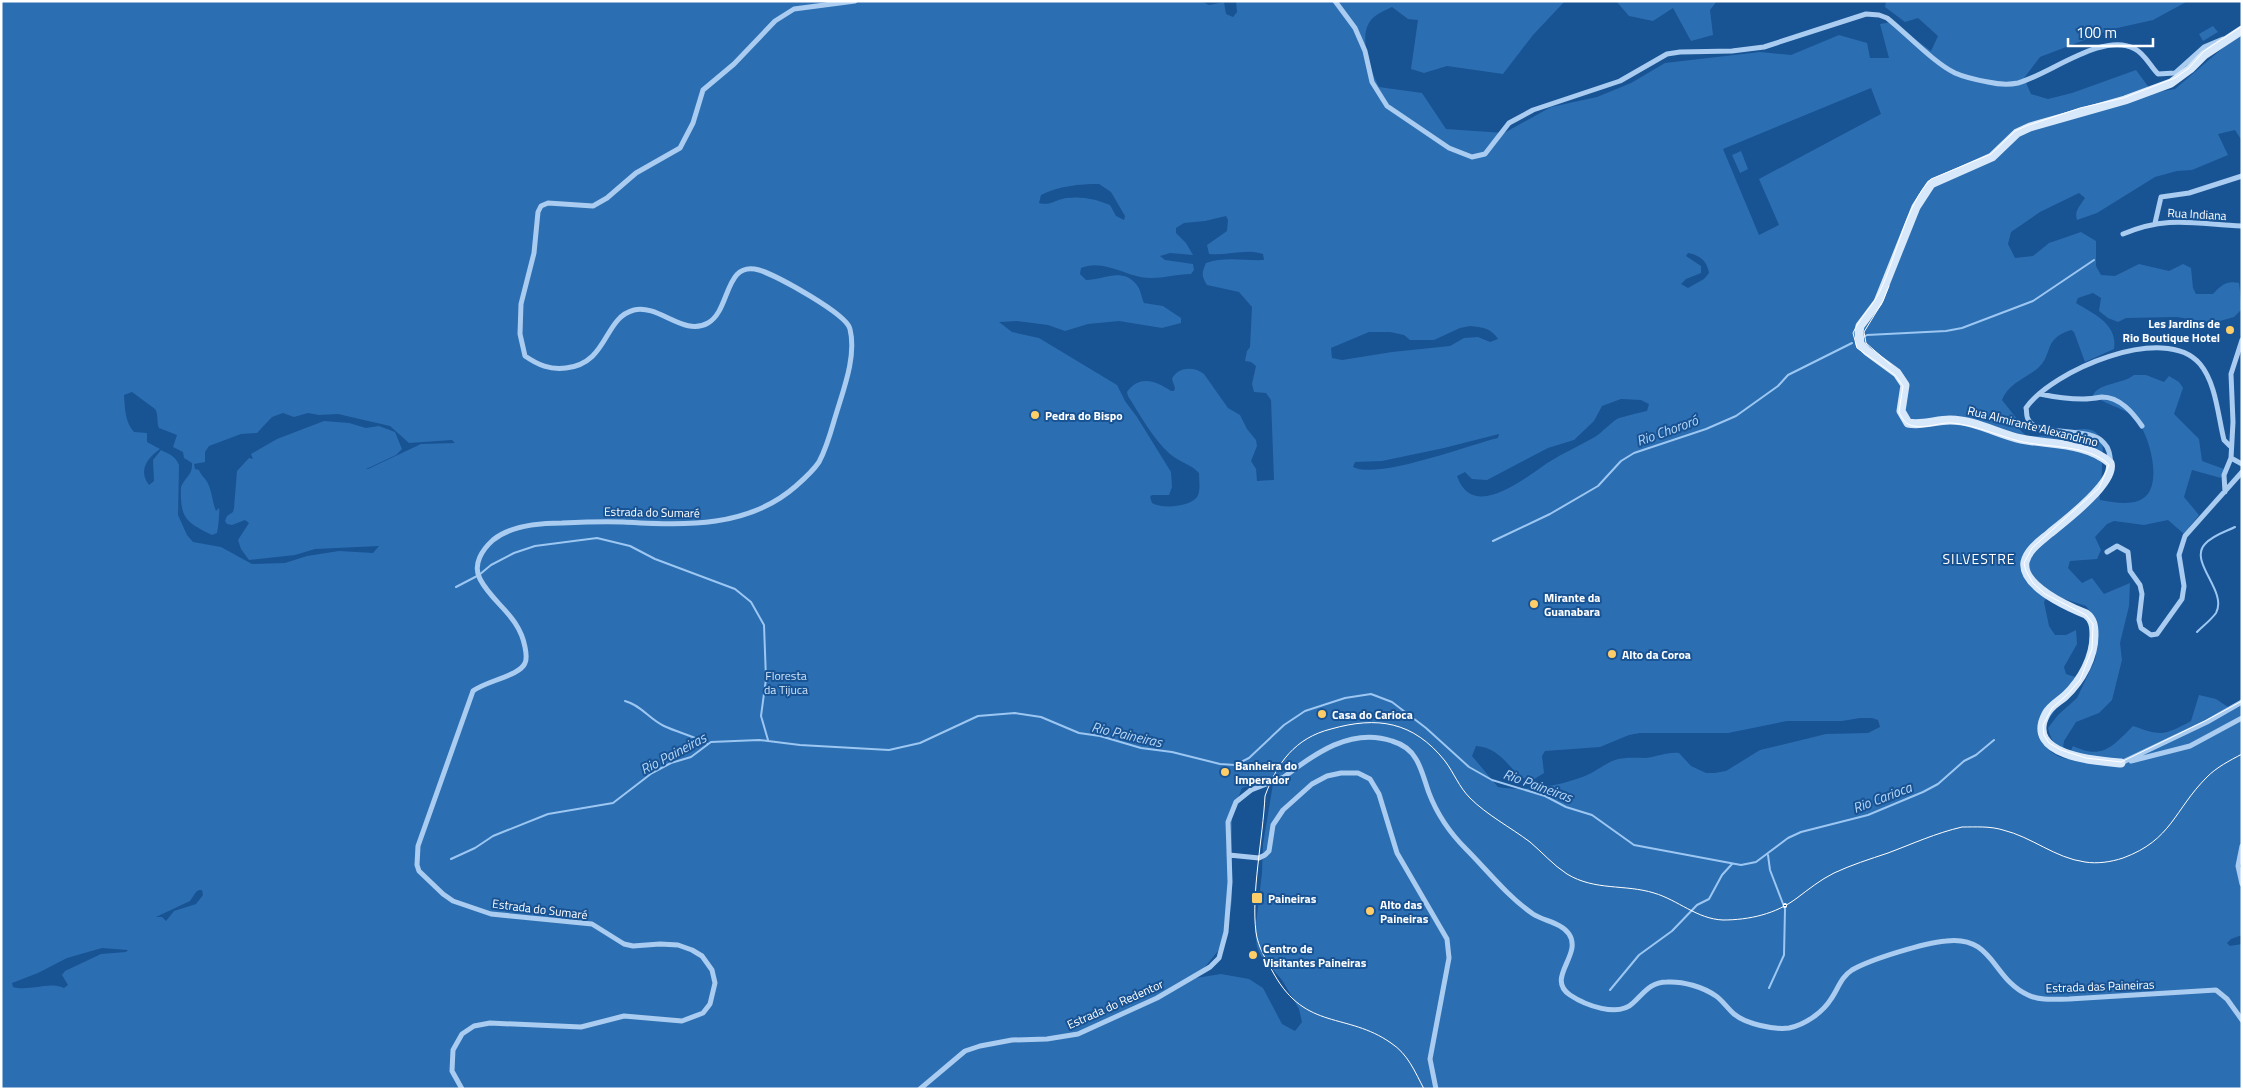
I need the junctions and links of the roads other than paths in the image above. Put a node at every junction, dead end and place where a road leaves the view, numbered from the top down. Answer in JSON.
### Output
{"nodes":[{"id":1,"x":855,"y":1,"type":"edge"},
{"id":2,"x":1335,"y":1,"type":"edge"},
{"id":3,"x":2242,"y":30,"type":"edge"},
{"id":4,"x":2230,"y":37,"type":"junction"},
{"id":5,"x":2242,"y":176,"type":"edge"},
{"id":6,"x":2155,"y":223,"type":"junction"},
{"id":7,"x":2242,"y":226,"type":"edge"},
{"id":8,"x":2123,"y":234,"type":"dead end"},
{"id":9,"x":2242,"y":340,"type":"edge"},
{"id":10,"x":2040,"y":394,"type":"junction"},
{"id":11,"x":2142,"y":426,"type":"dead end"},
{"id":12,"x":2230,"y":446,"type":"junction"},
{"id":13,"x":2231,"y":458,"type":"junction"},
{"id":14,"x":2242,"y":464,"type":"edge"},
{"id":15,"x":2111,"y":465,"type":"junction"},
{"id":16,"x":2242,"y":472,"type":"edge"},
{"id":17,"x":2226,"y":492,"type":"junction"},
{"id":18,"x":2108,"y":552,"type":"dead end"},
{"id":19,"x":2242,"y":702,"type":"edge"},
{"id":20,"x":2242,"y":718,"type":"edge"},
{"id":21,"x":2121,"y":763,"type":"junction"},
{"id":22,"x":2242,"y":846,"type":"edge"},
{"id":23,"x":1229,"y":855,"type":"junction"},
{"id":24,"x":2242,"y":884,"type":"edge"},
{"id":25,"x":2242,"y":1020,"type":"edge"},
{"id":26,"x":462,"y":1089,"type":"edge"},
{"id":27,"x":920,"y":1089,"type":"edge"},
{"id":28,"x":1436,"y":1089,"type":"edge"}],
"edges":[{"from":1,"to":26,"type":"street","name":"Estrada do Sumaré"},
{"from":2,"to":4,"type":"street"},
{"from":3,"to":4,"type":"street","name":"Rua Almirante Alexandrino"},
{"from":4,"to":15,"type":"street","name":"Rua Almirante Alexandrino"},
{"from":5,"to":6,"type":"street"},
{"from":6,"to":7,"type":"street","name":"Rua Indiana"},
{"from":6,"to":8,"type":"street","name":"Rua Indiana"},
{"from":9,"to":12,"type":"street"},
{"from":10,"to":11,"type":"street"},
{"from":10,"to":12,"type":"street"},
{"from":10,"to":15,"type":"street"},
{"from":12,"to":13,"type":"street"},
{"from":13,"to":14,"type":"street"},
{"from":13,"to":17,"type":"street"},
{"from":15,"to":21,"type":"street"},
{"from":16,"to":17,"type":"street"},
{"from":17,"to":18,"type":"street"},
{"from":19,"to":21,"type":"street"},
{"from":20,"to":21,"type":"street"},
{"from":22,"to":24,"type":"street"},
{"from":23,"to":25,"type":"street","name":"Estrada das Paineiras","bridge":true},
{"from":23,"to":27,"type":"street","name":"Estrada do Redentor"},
{"from":23,"to":28,"type":"street"}]}
